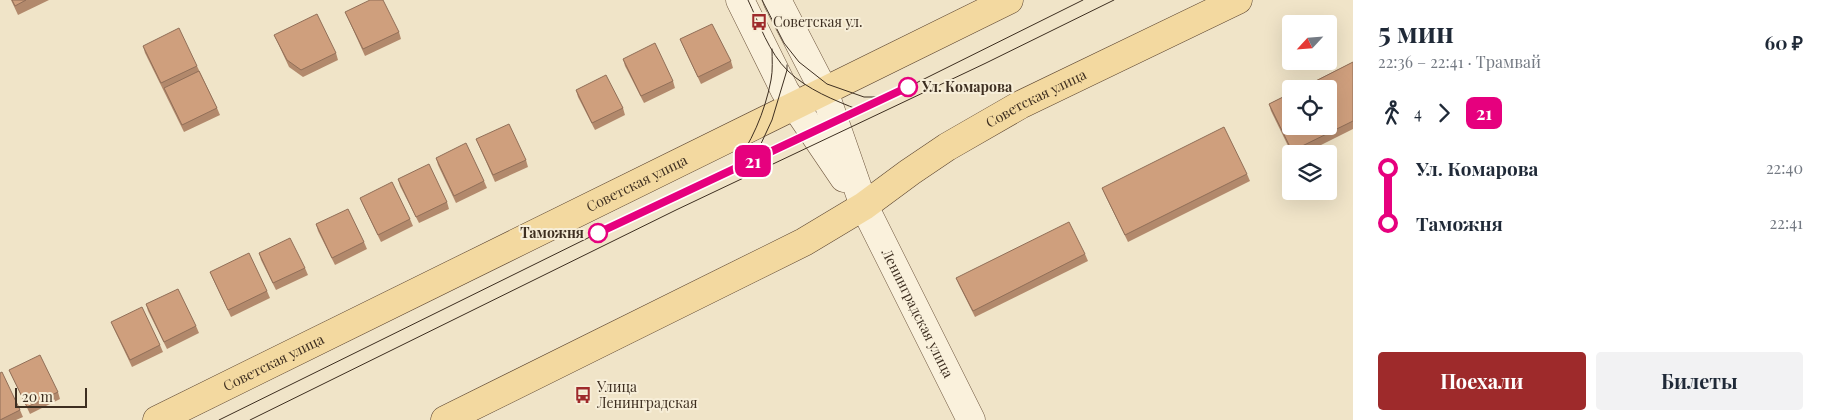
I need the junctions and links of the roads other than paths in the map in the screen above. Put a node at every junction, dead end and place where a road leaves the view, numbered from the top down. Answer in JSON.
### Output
{"nodes":[{"id":1,"x":740,"y":0,"type":"edge"},
{"id":2,"x":777,"y":0,"type":"edge"},
{"id":3,"x":1009,"y":0,"type":"edge"},
{"id":4,"x":1238,"y":0,"type":"edge"},
{"id":5,"x":824,"y":91,"type":"junction"},
{"id":6,"x":794,"y":105,"type":"junction"},
{"id":7,"x":864,"y":206,"type":"junction"},
{"id":8,"x":157,"y":420,"type":"edge"},
{"id":9,"x":445,"y":420,"type":"edge"},
{"id":10,"x":970,"y":420,"type":"edge"}],
"edges":[{"from":1,"to":6,"type":"main road","name":"Ленинградская улица"},
{"from":2,"to":5,"type":"main road","name":"Ленинградская улица"},
{"from":3,"to":5,"type":"main road","name":"Советская улица"},
{"from":4,"to":7,"type":"main road","name":"Советская улица"},
{"from":5,"to":6,"type":"main road","name":"Советская улица"},
{"from":5,"to":7,"type":"main road","name":"Ленинградская улица"},
{"from":6,"to":7,"type":"main road","name":"Ленинградская улица"},
{"from":6,"to":8,"type":"main road","name":"Советская улица"},
{"from":7,"to":9,"type":"main road","name":"Советская улица"},
{"from":7,"to":10,"type":"main road","name":"Ленинградская улица"}]}
